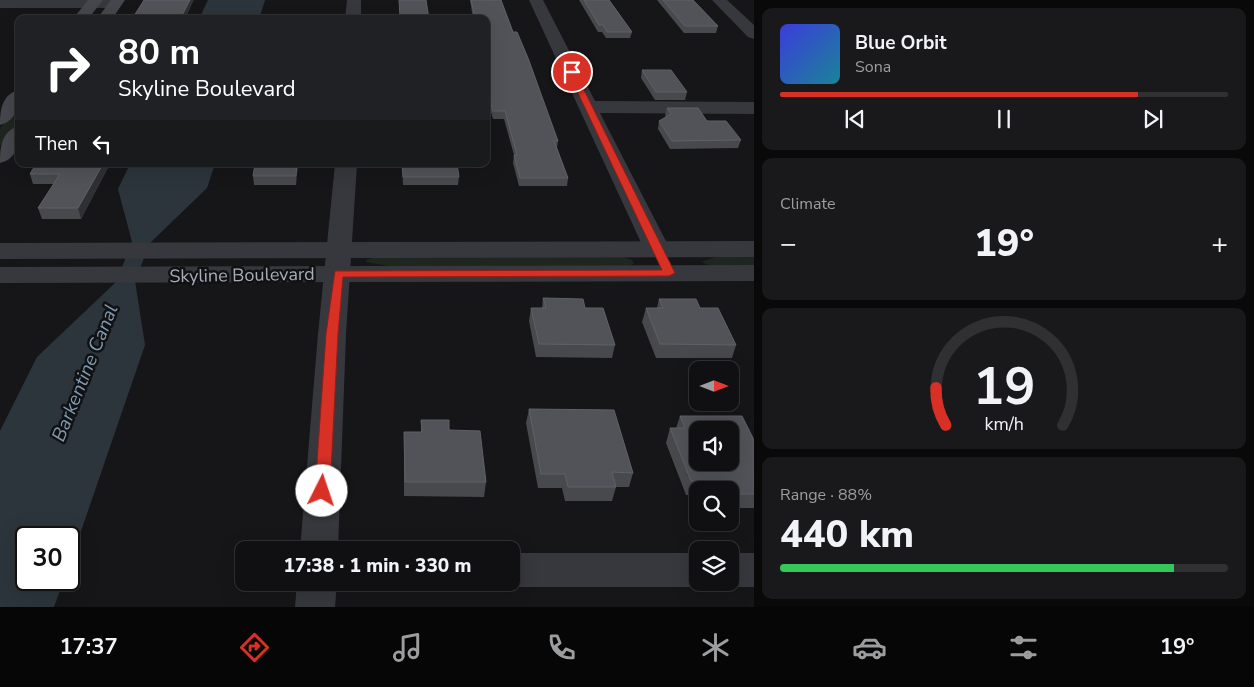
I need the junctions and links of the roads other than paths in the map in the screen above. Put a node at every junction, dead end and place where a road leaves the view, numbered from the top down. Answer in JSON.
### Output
{"nodes":[{"id":1,"x":354,"y":0,"type":"edge"},
{"id":2,"x":536,"y":0,"type":"edge"},
{"id":3,"x":718,"y":0,"type":"edge"},
{"id":4,"x":94,"y":2,"type":"edge"},
{"id":5,"x":117,"y":2,"type":"edge"},
{"id":6,"x":0,"y":4,"type":"edge"},
{"id":7,"x":83,"y":15,"type":"edge"},
{"id":8,"x":107,"y":15,"type":"edge"},
{"id":9,"x":353,"y":15,"type":"edge"},
{"id":10,"x":751,"y":28,"type":"edge"},
{"id":11,"x":15,"y":100,"type":"edge"},
{"id":12,"x":589,"y":107,"type":"junction"},
{"id":13,"x":754,"y":108,"type":"edge"},
{"id":14,"x":0,"y":119,"type":"edge"},
{"id":15,"x":15,"y":137,"type":"edge"},
{"id":16,"x":0,"y":157,"type":"edge"},
{"id":17,"x":346,"y":167,"type":"edge"},
{"id":18,"x":657,"y":249,"type":"junction"},
{"id":19,"x":754,"y":249,"type":"edge"},
{"id":20,"x":0,"y":251,"type":"edge"},
{"id":21,"x":340,"y":262,"type":"junction"},
{"id":22,"x":163,"y":263,"type":"junction"},
{"id":23,"x":669,"y":273,"type":"junction"},
{"id":24,"x":754,"y":273,"type":"edge"},
{"id":25,"x":0,"y":275,"type":"edge"},
{"id":26,"x":320,"y":541,"type":"edge"},
{"id":27,"x":520,"y":570,"type":"edge"},
{"id":28,"x":689,"y":570,"type":"edge"},
{"id":29,"x":739,"y":570,"type":"edge"},
{"id":30,"x":754,"y":570,"type":"edge"},
{"id":31,"x":317,"y":591,"type":"edge"},
{"id":32,"x":316,"y":607,"type":"edge"}],
"edges":[{"from":1,"to":9,"type":"street"},
{"from":2,"to":12,"type":"street"},
{"from":3,"to":10,"type":"street"},
{"from":4,"to":5,"type":"street"},
{"from":4,"to":6,"type":"street"},
{"from":4,"to":7,"type":"main road"},
{"from":5,"to":8,"type":"main road"},
{"from":11,"to":14,"type":"main road"},
{"from":12,"to":13,"type":"street"},
{"from":12,"to":18,"type":"street"},
{"from":15,"to":16,"type":"main road"},
{"from":17,"to":21,"type":"street"},
{"from":18,"to":19,"type":"street","name":"Skyline Boulevard"},
{"from":18,"to":21,"type":"street","name":"Skyline Boulevard"},
{"from":18,"to":23,"type":"street"},
{"from":20,"to":22,"type":"street","name":"Skyline Boulevard"},
{"from":21,"to":22,"type":"street","name":"Skyline Boulevard"},
{"from":21,"to":23,"type":"street","name":"Skyline Boulevard"},
{"from":21,"to":26,"type":"street"},
{"from":22,"to":25,"type":"street","name":"Skyline Boulevard"},
{"from":23,"to":24,"type":"street","name":"Skyline Boulevard"},
{"from":27,"to":28,"type":"street"},
{"from":29,"to":30,"type":"street"},
{"from":31,"to":32,"type":"street"}]}
